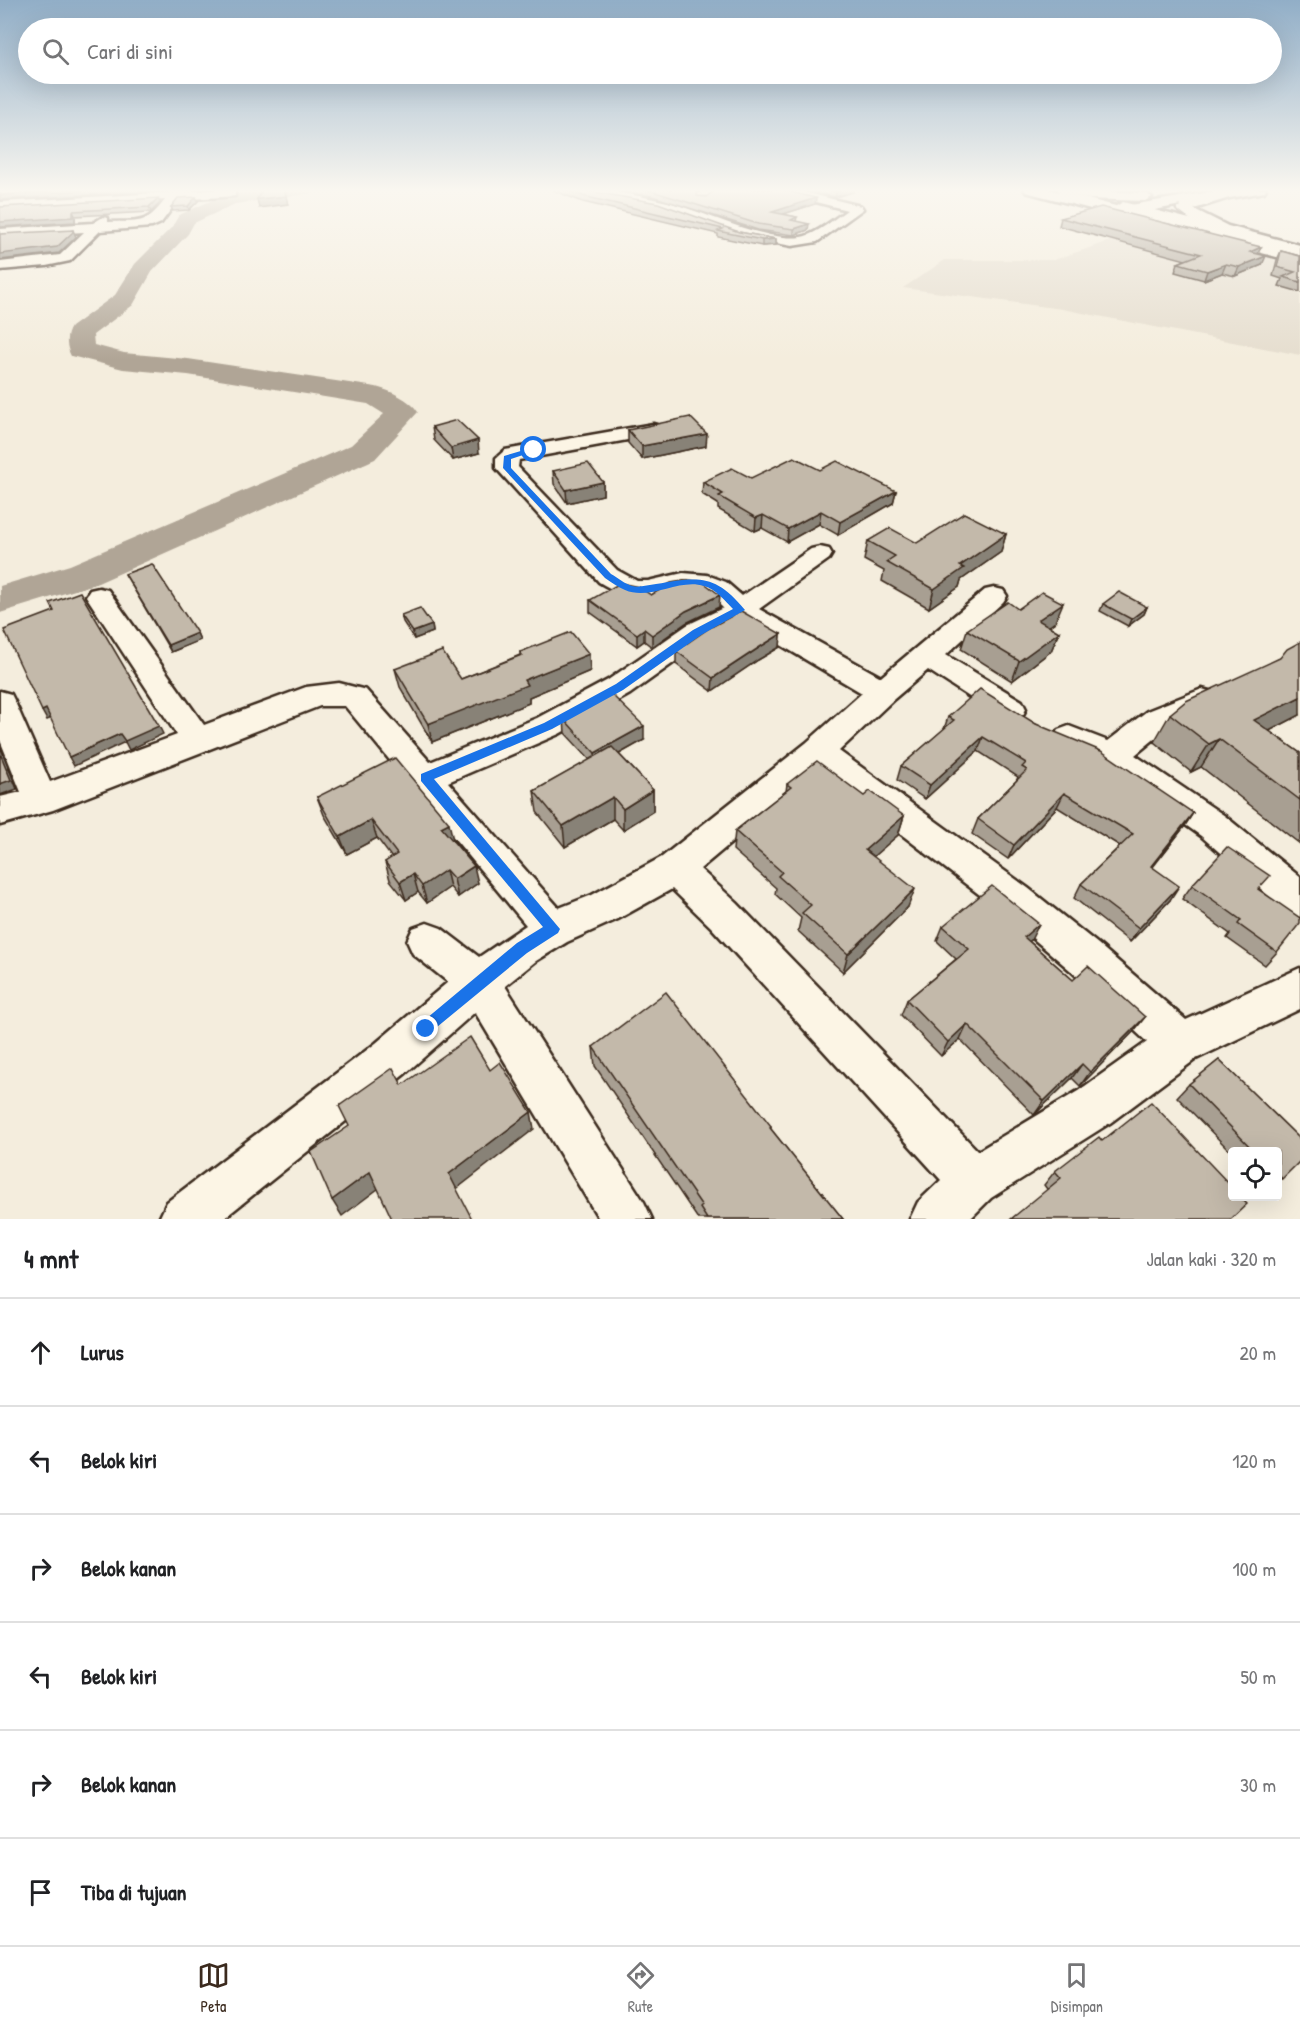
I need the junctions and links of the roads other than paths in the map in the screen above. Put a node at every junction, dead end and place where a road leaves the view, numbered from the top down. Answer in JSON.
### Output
{"nodes":[{"id":1,"x":77,"y":246,"type":"edge"},
{"id":2,"x":1255,"y":246,"type":"edge"},
{"id":3,"x":1278,"y":246,"type":"edge"},
{"id":4,"x":1283,"y":246,"type":"edge"},
{"id":5,"x":1300,"y":251,"type":"edge"},
{"id":6,"x":1300,"y":258,"type":"edge"},
{"id":7,"x":0,"y":266,"type":"edge"},
{"id":8,"x":653,"y":430,"type":"edge"},
{"id":9,"x":820,"y":554,"type":"dead end"},
{"id":10,"x":99,"y":596,"type":"dead end"},
{"id":11,"x":994,"y":596,"type":"dead end"},
{"id":12,"x":740,"y":610,"type":"junction"},
{"id":13,"x":927,"y":656,"type":"junction"},
{"id":14,"x":1231,"y":686,"type":"edge"},
{"id":15,"x":883,"y":691,"type":"junction"},
{"id":16,"x":0,"y":702,"type":"edge"},
{"id":17,"x":198,"y":741,"type":"junction"},
{"id":18,"x":817,"y":752,"type":"junction"},
{"id":19,"x":1112,"y":756,"type":"junction"},
{"id":20,"x":425,"y":778,"type":"junction"},
{"id":21,"x":41,"y":800,"type":"junction"},
{"id":22,"x":0,"y":811,"type":"edge"},
{"id":23,"x":675,"y":868,"type":"junction"},
{"id":24,"x":1300,"y":900,"type":"edge"},
{"id":25,"x":553,"y":929,"type":"junction"},
{"id":26,"x":427,"y":941,"type":"dead end"},
{"id":27,"x":479,"y":982,"type":"junction"},
{"id":28,"x":1300,"y":988,"type":"edge"},
{"id":29,"x":1181,"y":1044,"type":"junction"},
{"id":30,"x":974,"y":1182,"type":"junction"},
{"id":31,"x":184,"y":1219,"type":"edge"},
{"id":32,"x":627,"y":1219,"type":"edge"},
{"id":33,"x":935,"y":1219,"type":"edge"}],
"edges":[{"from":1,"to":7,"type":"street"},
{"from":2,"to":6,"type":"highway"},
{"from":3,"to":5,"type":"highway"},
{"from":4,"to":5,"type":"highway"},
{"from":8,"to":12,"type":"street"},
{"from":9,"to":12,"type":"street"},
{"from":10,"to":17,"type":"street"},
{"from":11,"to":13,"type":"street"},
{"from":12,"to":15,"type":"street"},
{"from":12,"to":20,"type":"street"},
{"from":13,"to":15,"type":"street"},
{"from":13,"to":19,"type":"street"},
{"from":14,"to":19,"type":"street"},
{"from":15,"to":18,"type":"street"},
{"from":16,"to":21,"type":"street"},
{"from":17,"to":20,"type":"street"},
{"from":17,"to":21,"type":"street"},
{"from":18,"to":23,"type":"street"},
{"from":18,"to":29,"type":"street"},
{"from":19,"to":24,"type":"street"},
{"from":20,"to":25,"type":"street"},
{"from":21,"to":22,"type":"street"},
{"from":23,"to":25,"type":"street"},
{"from":23,"to":30,"type":"street"},
{"from":25,"to":27,"type":"street"},
{"from":26,"to":27,"type":"street"},
{"from":27,"to":31,"type":"street"},
{"from":27,"to":32,"type":"street"},
{"from":28,"to":29,"type":"street"},
{"from":29,"to":30,"type":"street"},
{"from":30,"to":33,"type":"street"}]}
